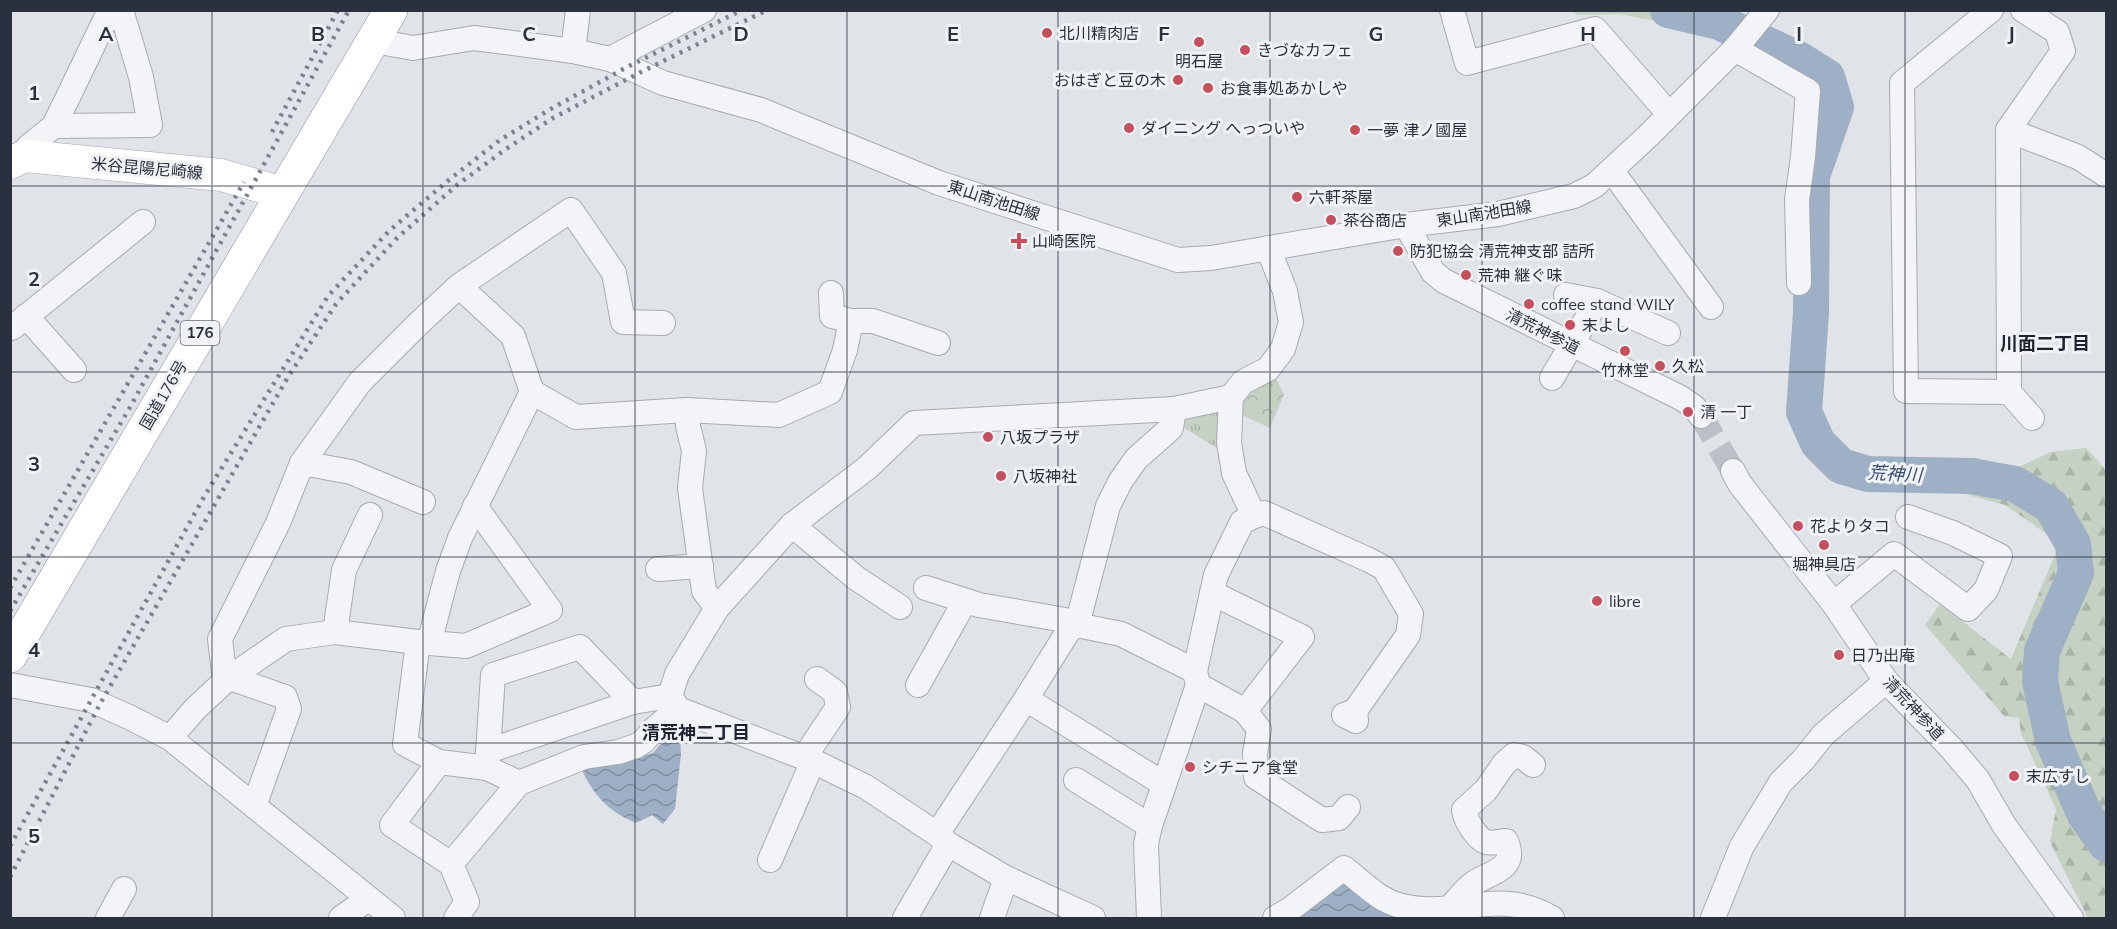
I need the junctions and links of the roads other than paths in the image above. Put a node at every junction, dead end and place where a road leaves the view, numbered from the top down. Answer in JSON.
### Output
{"nodes":[{"id":1,"x":110,"y":10,"type":"edge"},
{"id":2,"x":121,"y":10,"type":"edge"},
{"id":3,"x":391,"y":10,"type":"edge"},
{"id":4,"x":578,"y":10,"type":"edge"},
{"id":5,"x":704,"y":10,"type":"edge"},
{"id":6,"x":1452,"y":10,"type":"edge"},
{"id":7,"x":1991,"y":10,"type":"edge"},
{"id":8,"x":2023,"y":10,"type":"edge"},
{"id":9,"x":1762,"y":15,"type":"edge"},
{"id":10,"x":375,"y":41,"type":"junction"},
{"id":11,"x":1738,"y":46,"type":"junction"},
{"id":12,"x":573,"y":51,"type":"junction"},
{"id":13,"x":610,"y":59,"type":"junction"},
{"id":14,"x":1669,"y":114,"type":"junction"},
{"id":15,"x":54,"y":126,"type":"junction"},
{"id":16,"x":2007,"y":130,"type":"junction"},
{"id":17,"x":17,"y":159,"type":"edge"},
{"id":18,"x":1612,"y":171,"type":"junction"},
{"id":19,"x":2106,"y":175,"type":"edge"},
{"id":20,"x":283,"y":193,"type":"junction"},
{"id":21,"x":143,"y":222,"type":"dead end"},
{"id":22,"x":1406,"y":225,"type":"junction"},
{"id":23,"x":1268,"y":248,"type":"junction"},
{"id":24,"x":1799,"y":283,"type":"dead end"},
{"id":25,"x":459,"y":286,"type":"junction"},
{"id":26,"x":831,"y":293,"type":"dead end"},
{"id":27,"x":1566,"y":295,"type":"dead end"},
{"id":28,"x":1597,"y":301,"type":"junction"},
{"id":29,"x":1711,"y":307,"type":"dead end"},
{"id":30,"x":18,"y":321,"type":"edge"},
{"id":31,"x":850,"y":321,"type":"junction"},
{"id":32,"x":663,"y":323,"type":"dead end"},
{"id":33,"x":1668,"y":333,"type":"dead end"},
{"id":34,"x":938,"y":343,"type":"dead end"},
{"id":35,"x":1571,"y":345,"type":"junction"},
{"id":36,"x":74,"y":370,"type":"dead end"},
{"id":37,"x":1552,"y":378,"type":"dead end"},
{"id":38,"x":532,"y":392,"type":"junction"},
{"id":39,"x":2009,"y":392,"type":"junction"},
{"id":40,"x":1231,"y":398,"type":"junction"},
{"id":41,"x":1174,"y":409,"type":"junction"},
{"id":42,"x":687,"y":410,"type":"junction"},
{"id":43,"x":1701,"y":416,"type":"tunnel mouth"},
{"id":44,"x":2032,"y":417,"type":"dead end"},
{"id":45,"x":302,"y":463,"type":"junction"},
{"id":46,"x":1733,"y":471,"type":"tunnel mouth"},
{"id":47,"x":423,"y":502,"type":"dead end"},
{"id":48,"x":475,"y":506,"type":"junction"},
{"id":49,"x":370,"y":515,"type":"dead end"},
{"id":50,"x":1254,"y":516,"type":"junction"},
{"id":51,"x":1908,"y":517,"type":"dead end"},
{"id":52,"x":792,"y":525,"type":"junction"},
{"id":53,"x":701,"y":566,"type":"junction"},
{"id":54,"x":658,"y":569,"type":"dead end"},
{"id":55,"x":926,"y":588,"type":"dead end"},
{"id":56,"x":1212,"y":593,"type":"junction"},
{"id":57,"x":965,"y":601,"type":"junction"},
{"id":58,"x":1834,"y":604,"type":"junction"},
{"id":59,"x":900,"y":607,"type":"dead end"},
{"id":60,"x":717,"y":608,"type":"junction"},
{"id":61,"x":1077,"y":625,"type":"junction"},
{"id":62,"x":335,"y":632,"type":"junction"},
{"id":63,"x":423,"y":643,"type":"junction"},
{"id":64,"x":10,"y":656,"type":"edge"},
{"id":65,"x":1196,"y":678,"type":"junction"},
{"id":66,"x":227,"y":679,"type":"junction"},
{"id":67,"x":817,"y":679,"type":"dead end"},
{"id":68,"x":1886,"y":681,"type":"junction"},
{"id":69,"x":10,"y":684,"type":"edge"},
{"id":70,"x":918,"y":686,"type":"dead end"},
{"id":71,"x":1026,"y":699,"type":"junction"},
{"id":72,"x":633,"y":702,"type":"junction"},
{"id":73,"x":674,"y":703,"type":"junction"},
{"id":74,"x":1245,"y":711,"type":"junction"},
{"id":75,"x":1355,"y":711,"type":"dead end"},
{"id":76,"x":170,"y":738,"type":"junction"},
{"id":77,"x":488,"y":759,"type":"junction"},
{"id":78,"x":808,"y":760,"type":"junction"},
{"id":79,"x":439,"y":762,"type":"junction"},
{"id":80,"x":1533,"y":765,"type":"dead end"},
{"id":81,"x":1076,"y":780,"type":"dead end"},
{"id":82,"x":519,"y":783,"type":"junction"},
{"id":83,"x":1164,"y":784,"type":"junction"},
{"id":84,"x":254,"y":806,"type":"junction"},
{"id":85,"x":1348,"y":807,"type":"dead end"},
{"id":86,"x":1150,"y":826,"type":"junction"},
{"id":87,"x":942,"y":839,"type":"junction"},
{"id":88,"x":770,"y":860,"type":"dead end"},
{"id":89,"x":451,"y":864,"type":"junction"},
{"id":90,"x":1006,"y":878,"type":"junction"},
{"id":91,"x":124,"y":889,"type":"dead end"},
{"id":92,"x":368,"y":899,"type":"junction"},
{"id":93,"x":1451,"y":907,"type":"junction"},
{"id":94,"x":108,"y":918,"type":"edge"},
{"id":95,"x":341,"y":918,"type":"edge"},
{"id":96,"x":393,"y":918,"type":"edge"},
{"id":97,"x":456,"y":918,"type":"edge"},
{"id":98,"x":905,"y":918,"type":"edge"},
{"id":99,"x":993,"y":918,"type":"edge"},
{"id":100,"x":1093,"y":918,"type":"edge"},
{"id":101,"x":1149,"y":918,"type":"edge"},
{"id":102,"x":1275,"y":918,"type":"edge"},
{"id":103,"x":1552,"y":918,"type":"edge"},
{"id":104,"x":1713,"y":918,"type":"edge"},
{"id":105,"x":2071,"y":918,"type":"edge"}],
"edges":[{"from":1,"to":15,"type":"street"},
{"from":2,"to":15,"type":"street"},
{"from":3,"to":10,"type":"highway","name":"国道176号","number":"176"},
{"from":4,"to":12,"type":"street"},
{"from":5,"to":13,"type":"street"},
{"from":6,"to":14,"type":"street"},
{"from":7,"to":39,"type":"street"},
{"from":8,"to":16,"type":"street"},
{"from":9,"to":11,"type":"street","name":"東山南池田線"},
{"from":10,"to":12,"type":"street","name":"東山南池田線"},
{"from":10,"to":20,"type":"highway","name":"国道176号","number":"176"},
{"from":11,"to":14,"type":"street","name":"東山南池田線"},
{"from":11,"to":24,"type":"street"},
{"from":12,"to":13,"type":"street","name":"東山南池田線"},
{"from":13,"to":23,"type":"street","name":"東山南池田線"},
{"from":14,"to":18,"type":"street","name":"東山南池田線"},
{"from":15,"to":17,"type":"street"},
{"from":16,"to":19,"type":"street"},
{"from":16,"to":39,"type":"street"},
{"from":17,"to":20,"type":"main road","name":"米谷昆陽尼崎線"},
{"from":18,"to":22,"type":"street","name":"東山南池田線"},
{"from":18,"to":29,"type":"street"},
{"from":20,"to":64,"type":"highway","name":"国道176号","number":"176"},
{"from":21,"to":30,"type":"street"},
{"from":22,"to":23,"type":"street","name":"東山南池田線"},
{"from":22,"to":35,"type":"street","name":"清荒神参道"},
{"from":23,"to":40,"type":"street"},
{"from":25,"to":32,"type":"street"},
{"from":25,"to":38,"type":"street"},
{"from":25,"to":45,"type":"street"},
{"from":26,"to":31,"type":"street"},
{"from":27,"to":28,"type":"street"},
{"from":28,"to":33,"type":"street"},
{"from":28,"to":35,"type":"street"},
{"from":30,"to":36,"type":"street"},
{"from":31,"to":34,"type":"street"},
{"from":31,"to":42,"type":"street"},
{"from":35,"to":37,"type":"street"},
{"from":35,"to":43,"type":"street","name":"清荒神参道"},
{"from":38,"to":42,"type":"street"},
{"from":38,"to":48,"type":"street"},
{"from":39,"to":44,"type":"street"},
{"from":40,"to":41,"type":"street"},
{"from":40,"to":50,"type":"street"},
{"from":41,"to":52,"type":"street"},
{"from":41,"to":61,"type":"street"},
{"from":42,"to":53,"type":"street"},
{"from":45,"to":47,"type":"street"},
{"from":45,"to":66,"type":"street"},
{"from":46,"to":58,"type":"street","name":"清荒神参道"},
{"from":48,"to":63,"type":"street"},
{"from":48,"to":63,"type":"street"},
{"from":49,"to":62,"type":"street"},
{"from":50,"to":56,"type":"street"},
{"from":50,"to":75,"type":"street"},
{"from":51,"to":58,"type":"street"},
{"from":52,"to":59,"type":"street"},
{"from":52,"to":60,"type":"street"},
{"from":53,"to":54,"type":"street"},
{"from":53,"to":60,"type":"street"},
{"from":55,"to":57,"type":"street"},
{"from":56,"to":65,"type":"street"},
{"from":56,"to":74,"type":"street"},
{"from":57,"to":61,"type":"street"},
{"from":57,"to":70,"type":"street"},
{"from":58,"to":68,"type":"street","name":"清荒神参道"},
{"from":60,"to":73,"type":"street"},
{"from":61,"to":65,"type":"street"},
{"from":61,"to":71,"type":"street"},
{"from":62,"to":63,"type":"street"},
{"from":62,"to":66,"type":"street"},
{"from":63,"to":79,"type":"street"},
{"from":65,"to":74,"type":"street"},
{"from":65,"to":83,"type":"street"},
{"from":66,"to":76,"type":"street"},
{"from":66,"to":84,"type":"street"},
{"from":67,"to":78,"type":"street"},
{"from":68,"to":104,"type":"street"},
{"from":68,"to":105,"type":"street","name":"清荒神参道"},
{"from":69,"to":76,"type":"street"},
{"from":71,"to":83,"type":"street"},
{"from":71,"to":87,"type":"street"},
{"from":72,"to":73,"type":"street"},
{"from":72,"to":77,"type":"street"},
{"from":72,"to":77,"type":"street"},
{"from":73,"to":78,"type":"street"},
{"from":73,"to":82,"type":"street"},
{"from":74,"to":85,"type":"street"},
{"from":76,"to":84,"type":"street"},
{"from":77,"to":79,"type":"street"},
{"from":77,"to":82,"type":"street"},
{"from":78,"to":87,"type":"street"},
{"from":78,"to":88,"type":"street"},
{"from":79,"to":89,"type":"street"},
{"from":80,"to":93,"type":"street"},
{"from":81,"to":86,"type":"street"},
{"from":82,"to":89,"type":"street"},
{"from":83,"to":86,"type":"street"},
{"from":84,"to":92,"type":"street"},
{"from":86,"to":101,"type":"street"},
{"from":87,"to":90,"type":"street"},
{"from":87,"to":98,"type":"street"},
{"from":89,"to":97,"type":"street"},
{"from":90,"to":99,"type":"street"},
{"from":90,"to":100,"type":"street"},
{"from":91,"to":94,"type":"street"},
{"from":92,"to":95,"type":"street"},
{"from":92,"to":96,"type":"street"},
{"from":93,"to":102,"type":"street"},
{"from":93,"to":103,"type":"street"}]}
